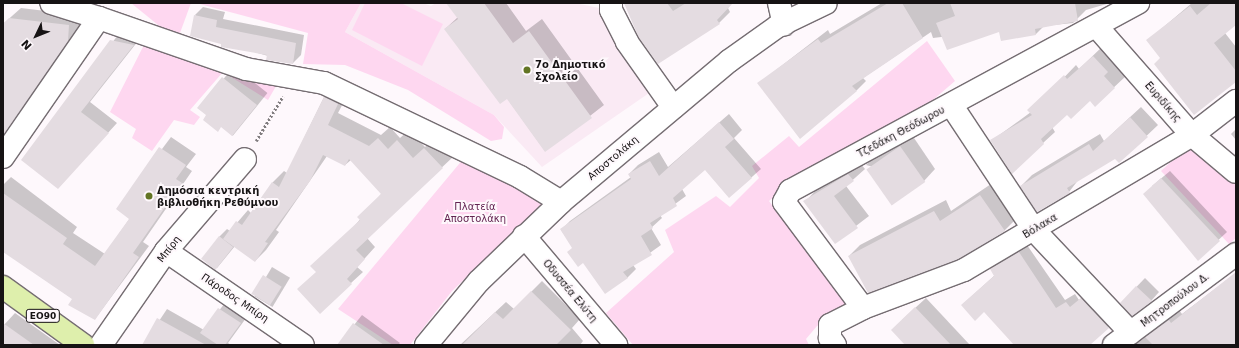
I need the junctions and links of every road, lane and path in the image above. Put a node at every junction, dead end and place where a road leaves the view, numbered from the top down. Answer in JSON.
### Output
{"nodes":[{"id":1,"x":51,"y":3,"type":"edge"},
{"id":2,"x":612,"y":3,"type":"edge"},
{"id":3,"x":779,"y":3,"type":"edge"},
{"id":4,"x":826,"y":3,"type":"edge"},
{"id":5,"x":1138,"y":3,"type":"edge"},
{"id":6,"x":99,"y":18,"type":"junction"},
{"id":7,"x":784,"y":24,"type":"junction"},
{"id":8,"x":1098,"y":27,"type":"junction"},
{"id":9,"x":295,"y":77,"type":"junction"},
{"id":10,"x":1236,"y":101,"type":"edge"},
{"id":11,"x":952,"y":106,"type":"junction"},
{"id":12,"x":673,"y":107,"type":"junction"},
{"id":13,"x":1192,"y":135,"type":"junction"},
{"id":14,"x":3,"y":157,"type":"edge"},
{"id":15,"x":245,"y":159,"type":"joint"},
{"id":16,"x":1236,"y":172,"type":"edge"},
{"id":17,"x":561,"y":202,"type":"junction"},
{"id":18,"x":1034,"y":230,"type":"junction"},
{"id":19,"x":524,"y":236,"type":"junction"},
{"id":20,"x":166,"y":251,"type":"junction"},
{"id":21,"x":1236,"y":254,"type":"edge"},
{"id":22,"x":3,"y":287,"type":"edge"},
{"id":23,"x":863,"y":308,"type":"junction"},
{"id":24,"x":833,"y":335,"type":"edge"},
{"id":25,"x":1122,"y":339,"type":"edge"},
{"id":26,"x":83,"y":345,"type":"edge"},
{"id":27,"x":101,"y":345,"type":"edge"},
{"id":28,"x":303,"y":345,"type":"edge"},
{"id":29,"x":426,"y":345,"type":"edge"},
{"id":30,"x":616,"y":345,"type":"edge"}],
"edges":[{"from":1,"to":6,"type":"street"},
{"from":2,"to":12,"type":"street"},
{"from":3,"to":7,"type":"street"},
{"from":4,"to":7,"type":"street","name":"Αποστολάκη"},
{"from":5,"to":8,"type":"street","name":"Τζεδάκη Θεόδωρου"},
{"from":6,"to":9,"type":"street"},
{"from":6,"to":14,"type":"street"},
{"from":7,"to":12,"type":"street","name":"Αποστολάκη"},
{"from":8,"to":11,"type":"street","name":"Τζεδάκη Θεόδωρου"},
{"from":8,"to":13,"type":"street","name":"Ευριδίκης"},
{"from":9,"to":15,"type":"path"},
{"from":9,"to":17,"type":"street"},
{"from":10,"to":13,"type":"street","name":"Βόλακα"},
{"from":11,"to":18,"type":"street"},
{"from":11,"to":23,"type":"street","name":"Τζεδάκη Θεόδωρου"},
{"from":12,"to":17,"type":"street","name":"Αποστολάκη"},
{"from":13,"to":16,"type":"street","name":"Ευριδίκης"},
{"from":13,"to":18,"type":"street","name":"Βόλακα"},
{"from":15,"to":20,"type":"street","name":"Μπίρη"},
{"from":17,"to":19,"type":"street","name":"Αποστολάκη"},
{"from":18,"to":23,"type":"street","name":"Βόλακα"},
{"from":18,"to":25,"type":"street"},
{"from":19,"to":29,"type":"street","name":"Αποστολάκη"},
{"from":19,"to":30,"type":"street","name":"Οδυσσέα Ελύτη"},
{"from":20,"to":27,"type":"street","name":"Μπίρη"},
{"from":20,"to":28,"type":"street","name":"Πάροδος Μπίρη"},
{"from":21,"to":25,"type":"street","name":"Μητροπούλου Δ."},
{"from":22,"to":26,"type":"main road","number":"ΕΟ90"},
{"from":23,"to":24,"type":"street","name":"Βόλακα"}]}
